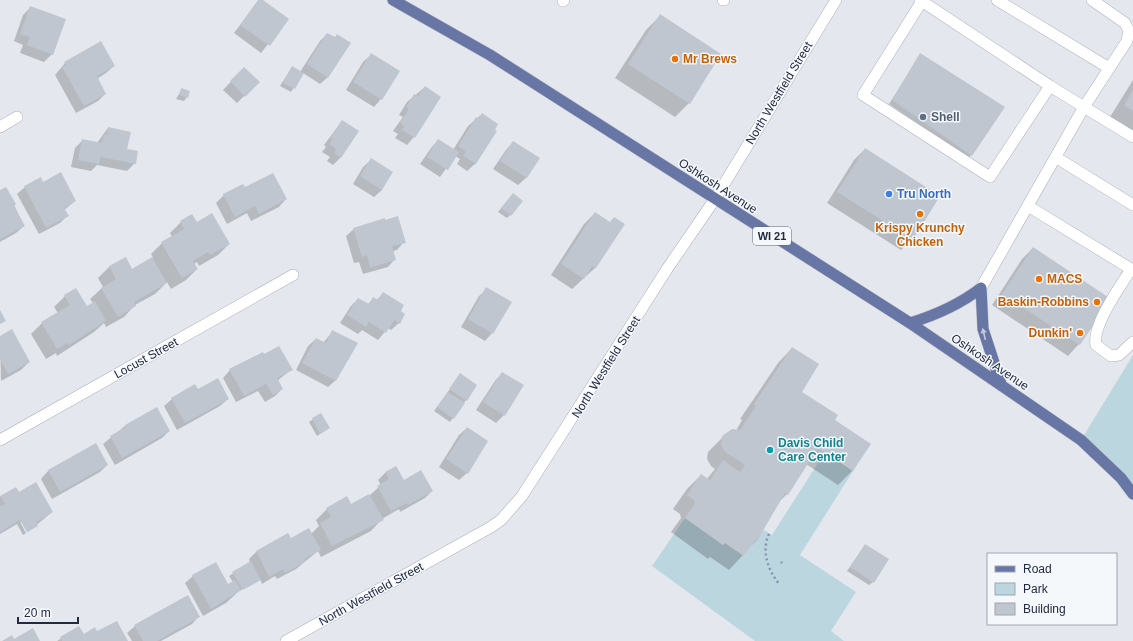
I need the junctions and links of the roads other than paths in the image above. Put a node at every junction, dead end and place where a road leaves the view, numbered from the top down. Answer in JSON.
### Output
{"nodes":[{"id":1,"x":393,"y":0,"type":"edge"},
{"id":2,"x":836,"y":0,"type":"edge"},
{"id":3,"x":997,"y":0,"type":"edge"},
{"id":4,"x":1092,"y":0,"type":"edge"},
{"id":5,"x":921,"y":1,"type":"edge"},
{"id":6,"x":1109,"y":68,"type":"junction"},
{"id":7,"x":1050,"y":86,"type":"junction"},
{"id":8,"x":1084,"y":107,"type":"junction"},
{"id":9,"x":17,"y":117,"type":"dead end"},
{"id":10,"x":0,"y":127,"type":"edge"},
{"id":11,"x":1133,"y":137,"type":"edge"},
{"id":12,"x":1056,"y":158,"type":"junction"},
{"id":13,"x":715,"y":199,"type":"junction"},
{"id":14,"x":1133,"y":205,"type":"edge"},
{"id":15,"x":1028,"y":206,"type":"junction"},
{"id":16,"x":1132,"y":270,"type":"edge"},
{"id":17,"x":293,"y":275,"type":"dead end"},
{"id":18,"x":981,"y":288,"type":"junction"},
{"id":19,"x":910,"y":323,"type":"junction"},
{"id":20,"x":1133,"y":342,"type":"edge"},
{"id":21,"x":1001,"y":384,"type":"junction"},
{"id":22,"x":0,"y":440,"type":"edge"},
{"id":23,"x":1133,"y":494,"type":"edge"},
{"id":24,"x":286,"y":641,"type":"edge"}],
"edges":[{"from":1,"to":13,"type":"main road","name":"Oshkosh Avenue","number":"WI 21"},
{"from":2,"to":13,"type":"street","name":"North Westfield Street"},
{"from":3,"to":6,"type":"street"},
{"from":4,"to":6,"type":"street"},
{"from":5,"to":7,"type":"street"},
{"from":5,"to":7,"type":"street"},
{"from":6,"to":8,"type":"street"},
{"from":7,"to":8,"type":"street"},
{"from":8,"to":11,"type":"street"},
{"from":8,"to":12,"type":"street"},
{"from":9,"to":10,"type":"street"},
{"from":12,"to":14,"type":"street"},
{"from":12,"to":15,"type":"street"},
{"from":13,"to":19,"type":"main road","name":"Oshkosh Avenue","number":"WI 21"},
{"from":13,"to":24,"type":"street","name":"North Westfield Street"},
{"from":15,"to":16,"type":"street"},
{"from":15,"to":18,"type":"street"},
{"from":16,"to":20,"type":"street"},
{"from":17,"to":22,"type":"street","name":"Locust Street"},
{"from":18,"to":19,"type":"main road"},
{"from":21,"to":18,"type":"main road","one_way":true},
{"from":19,"to":21,"type":"main road","name":"Oshkosh Avenue","number":"WI 21"},
{"from":21,"to":23,"type":"main road","name":"Oshkosh Avenue","number":"WI 21"}]}
